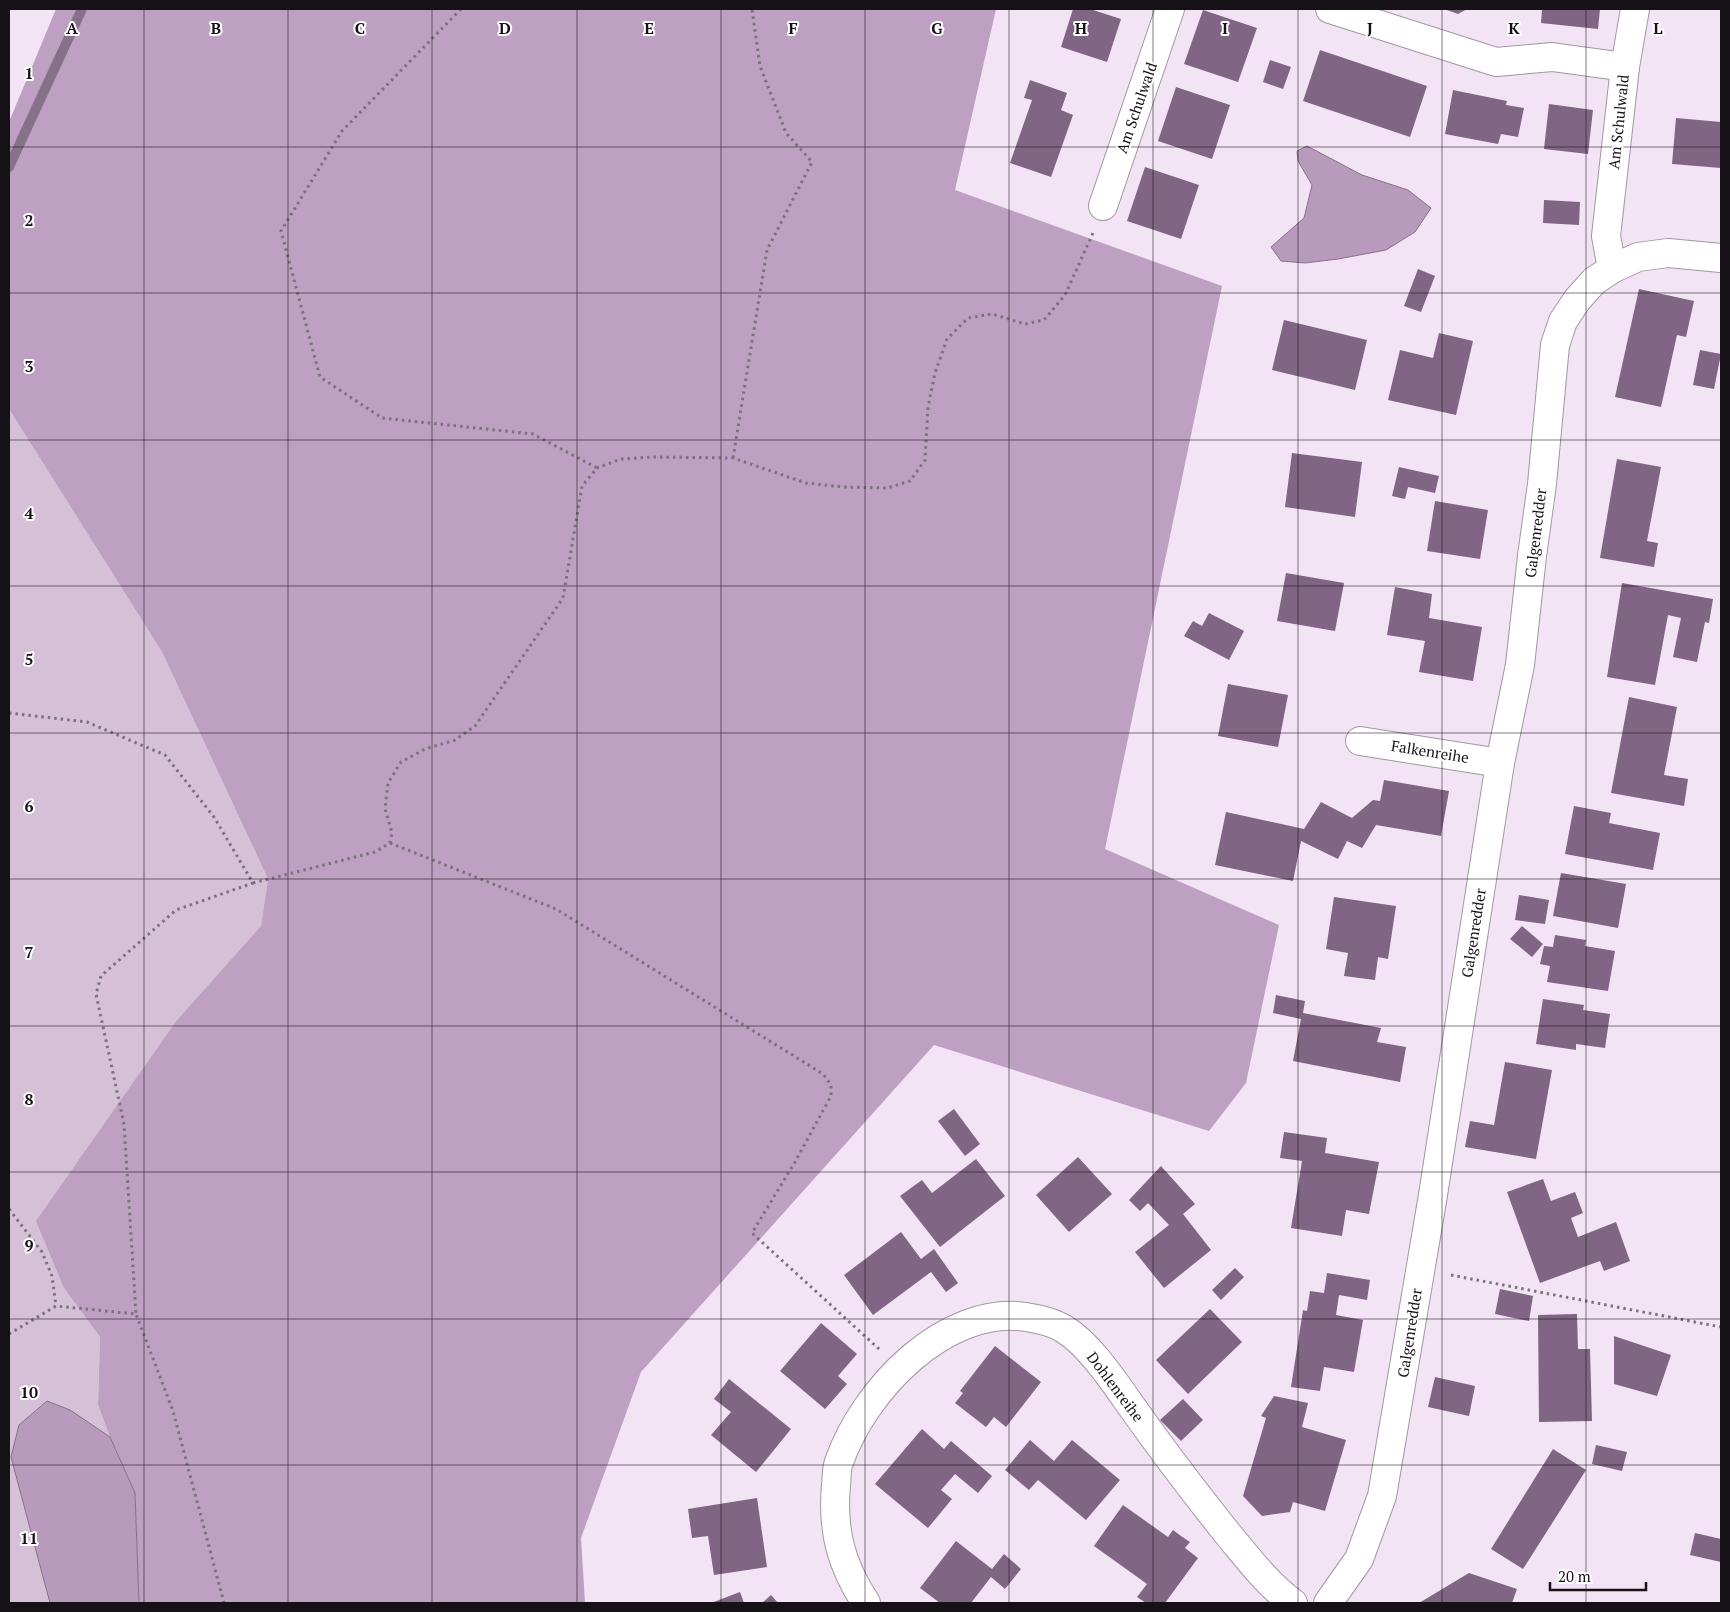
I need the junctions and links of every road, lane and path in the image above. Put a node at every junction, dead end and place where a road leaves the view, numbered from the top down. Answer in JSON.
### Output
{"nodes":[{"id":1,"x":461,"y":9,"type":"edge"},
{"id":2,"x":752,"y":9,"type":"edge"},
{"id":3,"x":1170,"y":9,"type":"edge"},
{"id":4,"x":1330,"y":9,"type":"edge"},
{"id":5,"x":1635,"y":9,"type":"edge"},
{"id":6,"x":1624,"y":68,"type":"junction"},
{"id":7,"x":1103,"y":206,"type":"joint"},
{"id":8,"x":1721,"y":258,"type":"edge"},
{"id":9,"x":1612,"y":269,"type":"junction"},
{"id":10,"x":733,"y":458,"type":"junction"},
{"id":11,"x":597,"y":468,"type":"junction"},
{"id":12,"x":9,"y":714,"type":"edge"},
{"id":13,"x":1360,"y":740,"type":"dead end"},
{"id":14,"x":1500,"y":763,"type":"junction"},
{"id":15,"x":390,"y":843,"type":"junction"},
{"id":16,"x":253,"y":883,"type":"junction"},
{"id":17,"x":9,"y":1210,"type":"edge"},
{"id":18,"x":1420,"y":1269,"type":"junction"},
{"id":19,"x":56,"y":1306,"type":"junction"},
{"id":20,"x":136,"y":1314,"type":"junction"},
{"id":21,"x":1721,"y":1327,"type":"edge"},
{"id":22,"x":9,"y":1334,"type":"edge"},
{"id":23,"x":901,"y":1368,"type":"junction"},
{"id":24,"x":224,"y":1603,"type":"edge"},
{"id":25,"x":866,"y":1603,"type":"edge"},
{"id":26,"x":1293,"y":1603,"type":"edge"},
{"id":27,"x":1328,"y":1603,"type":"edge"}],
"edges":[{"from":1,"to":11,"type":"path"},
{"from":2,"to":10,"type":"path"},
{"from":3,"to":7,"type":"street","name":"Am Schulwald"},
{"from":4,"to":6,"type":"street","name":"Am Schulwald"},
{"from":5,"to":6,"type":"street"},
{"from":6,"to":9,"type":"street","name":"Am Schulwald"},
{"from":7,"to":10,"type":"path"},
{"from":8,"to":9,"type":"street","name":"Galgenredder"},
{"from":9,"to":14,"type":"street","name":"Galgenredder"},
{"from":10,"to":11,"type":"path"},
{"from":11,"to":15,"type":"path"},
{"from":12,"to":16,"type":"path"},
{"from":13,"to":14,"type":"street","name":"Falkenreihe"},
{"from":14,"to":18,"type":"street","name":"Galgenredder"},
{"from":15,"to":16,"type":"path"},
{"from":15,"to":23,"type":"path"},
{"from":16,"to":20,"type":"path"},
{"from":17,"to":19,"type":"path"},
{"from":18,"to":21,"type":"path"},
{"from":18,"to":27,"type":"street","name":"Galgenredder"},
{"from":19,"to":20,"type":"path"},
{"from":19,"to":22,"type":"path"},
{"from":20,"to":24,"type":"path"},
{"from":23,"to":25,"type":"street","name":"Dohlenreihe"},
{"from":23,"to":26,"type":"street","name":"Dohlenreihe"}]}
